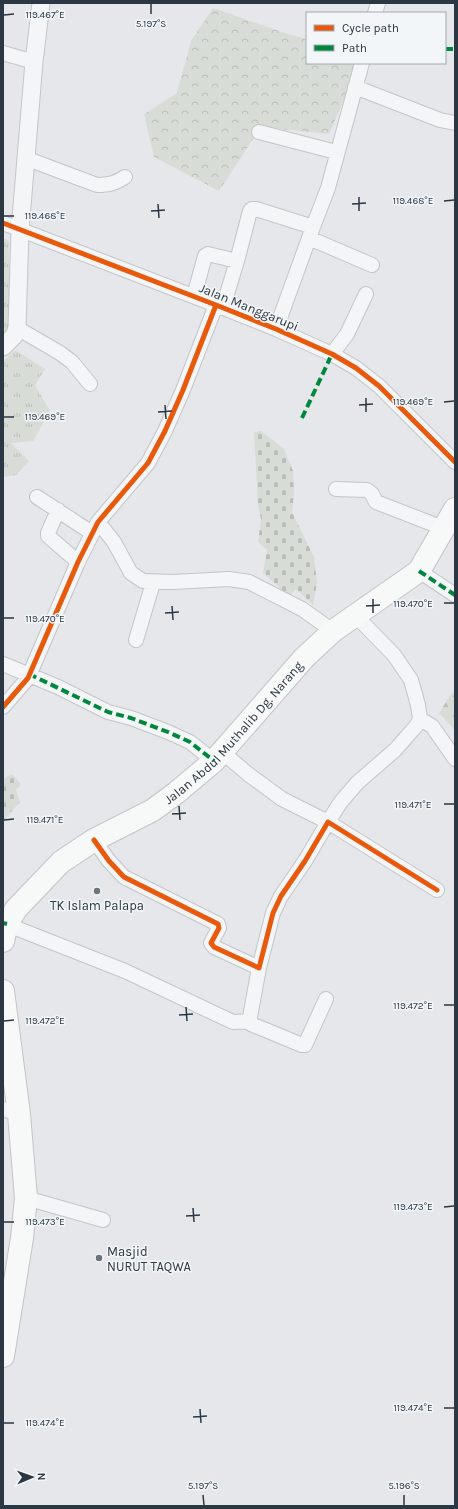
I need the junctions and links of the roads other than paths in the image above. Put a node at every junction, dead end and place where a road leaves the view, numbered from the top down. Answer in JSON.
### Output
{"nodes":[{"id":1,"x":41,"y":3,"type":"edge"},
{"id":2,"x":3,"y":53,"type":"edge"},
{"id":3,"x":34,"y":62,"type":"junction"},
{"id":4,"x":362,"y":64,"type":"edge"},
{"id":5,"x":355,"y":87,"type":"junction"},
{"id":6,"x":455,"y":123,"type":"edge"},
{"id":7,"x":259,"y":132,"type":"dead end"},
{"id":8,"x":336,"y":152,"type":"junction"},
{"id":9,"x":25,"y":158,"type":"junction"},
{"id":10,"x":125,"y":177,"type":"dead end"},
{"id":11,"x":3,"y":224,"type":"edge"},
{"id":12,"x":20,"y":230,"type":"junction"},
{"id":13,"x":311,"y":232,"type":"junction"},
{"id":14,"x":237,"y":261,"type":"junction"},
{"id":15,"x":372,"y":265,"type":"dead end"},
{"id":16,"x":366,"y":294,"type":"dead end"},
{"id":17,"x":194,"y":296,"type":"junction"},
{"id":18,"x":219,"y":306,"type":"junction"},
{"id":19,"x":17,"y":328,"type":"junction"},
{"id":20,"x":276,"y":329,"type":"junction"},
{"id":21,"x":3,"y":347,"type":"edge"},
{"id":22,"x":332,"y":354,"type":"junction"},
{"id":23,"x":90,"y":384,"type":"dead end"},
{"id":24,"x":455,"y":462,"type":"edge"},
{"id":25,"x":336,"y":489,"type":"dead end"},
{"id":26,"x":37,"y":496,"type":"dead end"},
{"id":27,"x":455,"y":509,"type":"edge"},
{"id":28,"x":58,"y":510,"type":"junction"},
{"id":29,"x":95,"y":528,"type":"junction"},
{"id":30,"x":443,"y":528,"type":"junction"},
{"id":31,"x":78,"y":562,"type":"junction"},
{"id":32,"x":419,"y":571,"type":"junction"},
{"id":33,"x":153,"y":583,"type":"junction"},
{"id":34,"x":455,"y":595,"type":"edge"},
{"id":35,"x":355,"y":615,"type":"junction"},
{"id":36,"x":333,"y":631,"type":"junction"},
{"id":37,"x":136,"y":640,"type":"dead end"},
{"id":38,"x":3,"y":664,"type":"edge"},
{"id":39,"x":29,"y":674,"type":"junction"},
{"id":40,"x":3,"y":707,"type":"edge"},
{"id":41,"x":420,"y":719,"type":"junction"},
{"id":42,"x":218,"y":756,"type":"junction"},
{"id":43,"x":455,"y":759,"type":"edge"},
{"id":44,"x":328,"y":822,"type":"junction"},
{"id":45,"x":94,"y":840,"type":"junction"},
{"id":46,"x":437,"y":890,"type":"dead end"},
{"id":47,"x":4,"y":929,"type":"edge"},
{"id":48,"x":260,"y":968,"type":"junction"},
{"id":49,"x":3,"y":991,"type":"edge"},
{"id":50,"x":326,"y":999,"type":"dead end"},
{"id":51,"x":250,"y":1021,"type":"junction"},
{"id":52,"x":11,"y":1112,"type":"edge"},
{"id":53,"x":26,"y":1198,"type":"junction"},
{"id":54,"x":103,"y":1220,"type":"dead end"},
{"id":55,"x":3,"y":1356,"type":"edge"}],
"edges":[{"from":1,"to":3,"type":"street"},
{"from":2,"to":3,"type":"street"},
{"from":3,"to":9,"type":"street"},
{"from":4,"to":5,"type":"street"},
{"from":5,"to":6,"type":"street"},
{"from":5,"to":8,"type":"street"},
{"from":7,"to":8,"type":"street"},
{"from":8,"to":13,"type":"street"},
{"from":9,"to":10,"type":"street"},
{"from":9,"to":12,"type":"street"},
{"from":11,"to":12,"type":"street","name":"Jalan Manggarupi"},
{"from":12,"to":17,"type":"street","name":"Jalan Manggarupi"},
{"from":12,"to":19,"type":"street"},
{"from":13,"to":14,"type":"street"},
{"from":13,"to":15,"type":"street"},
{"from":13,"to":20,"type":"street"},
{"from":14,"to":17,"type":"street"},
{"from":14,"to":18,"type":"street"},
{"from":16,"to":22,"type":"street"},
{"from":17,"to":18,"type":"street","name":"Jalan Manggarupi"},
{"from":18,"to":20,"type":"street","name":"Jalan Manggarupi"},
{"from":18,"to":29,"type":"street"},
{"from":19,"to":21,"type":"street"},
{"from":19,"to":23,"type":"street"},
{"from":20,"to":22,"type":"street","name":"Jalan Manggarupi"},
{"from":22,"to":24,"type":"street","name":"Jalan Manggarupi"},
{"from":25,"to":30,"type":"street"},
{"from":26,"to":28,"type":"street"},
{"from":27,"to":30,"type":"main road","name":"Jalan Abdul Muthalib Dg. Narang"},
{"from":28,"to":29,"type":"street"},
{"from":28,"to":31,"type":"street"},
{"from":29,"to":31,"type":"street"},
{"from":29,"to":33,"type":"street"},
{"from":30,"to":32,"type":"main road","name":"Jalan Abdul Muthalib Dg. Narang"},
{"from":31,"to":39,"type":"street"},
{"from":32,"to":34,"type":"street"},
{"from":32,"to":35,"type":"main road","name":"Jalan Abdul Muthalib Dg. Narang"},
{"from":33,"to":36,"type":"street"},
{"from":33,"to":37,"type":"street"},
{"from":35,"to":36,"type":"main road","name":"Jalan Abdul Muthalib Dg. Narang"},
{"from":35,"to":41,"type":"street"},
{"from":36,"to":42,"type":"main road","name":"Jalan Abdul Muthalib Dg. Narang"},
{"from":38,"to":39,"type":"street"},
{"from":39,"to":40,"type":"street"},
{"from":39,"to":42,"type":"street"},
{"from":41,"to":43,"type":"street"},
{"from":41,"to":44,"type":"street"},
{"from":42,"to":44,"type":"street"},
{"from":42,"to":45,"type":"main road","name":"Jalan Abdul Muthalib Dg. Narang"},
{"from":44,"to":46,"type":"street"},
{"from":44,"to":48,"type":"street"},
{"from":45,"to":47,"type":"main road","name":"Jalan Abdul Muthalib Dg. Narang"},
{"from":45,"to":48,"type":"street"},
{"from":47,"to":51,"type":"street"},
{"from":48,"to":51,"type":"street"},
{"from":49,"to":52,"type":"main road"},
{"from":50,"to":51,"type":"street"},
{"from":52,"to":53,"type":"main road"},
{"from":53,"to":54,"type":"street"},
{"from":53,"to":55,"type":"main road"}]}
